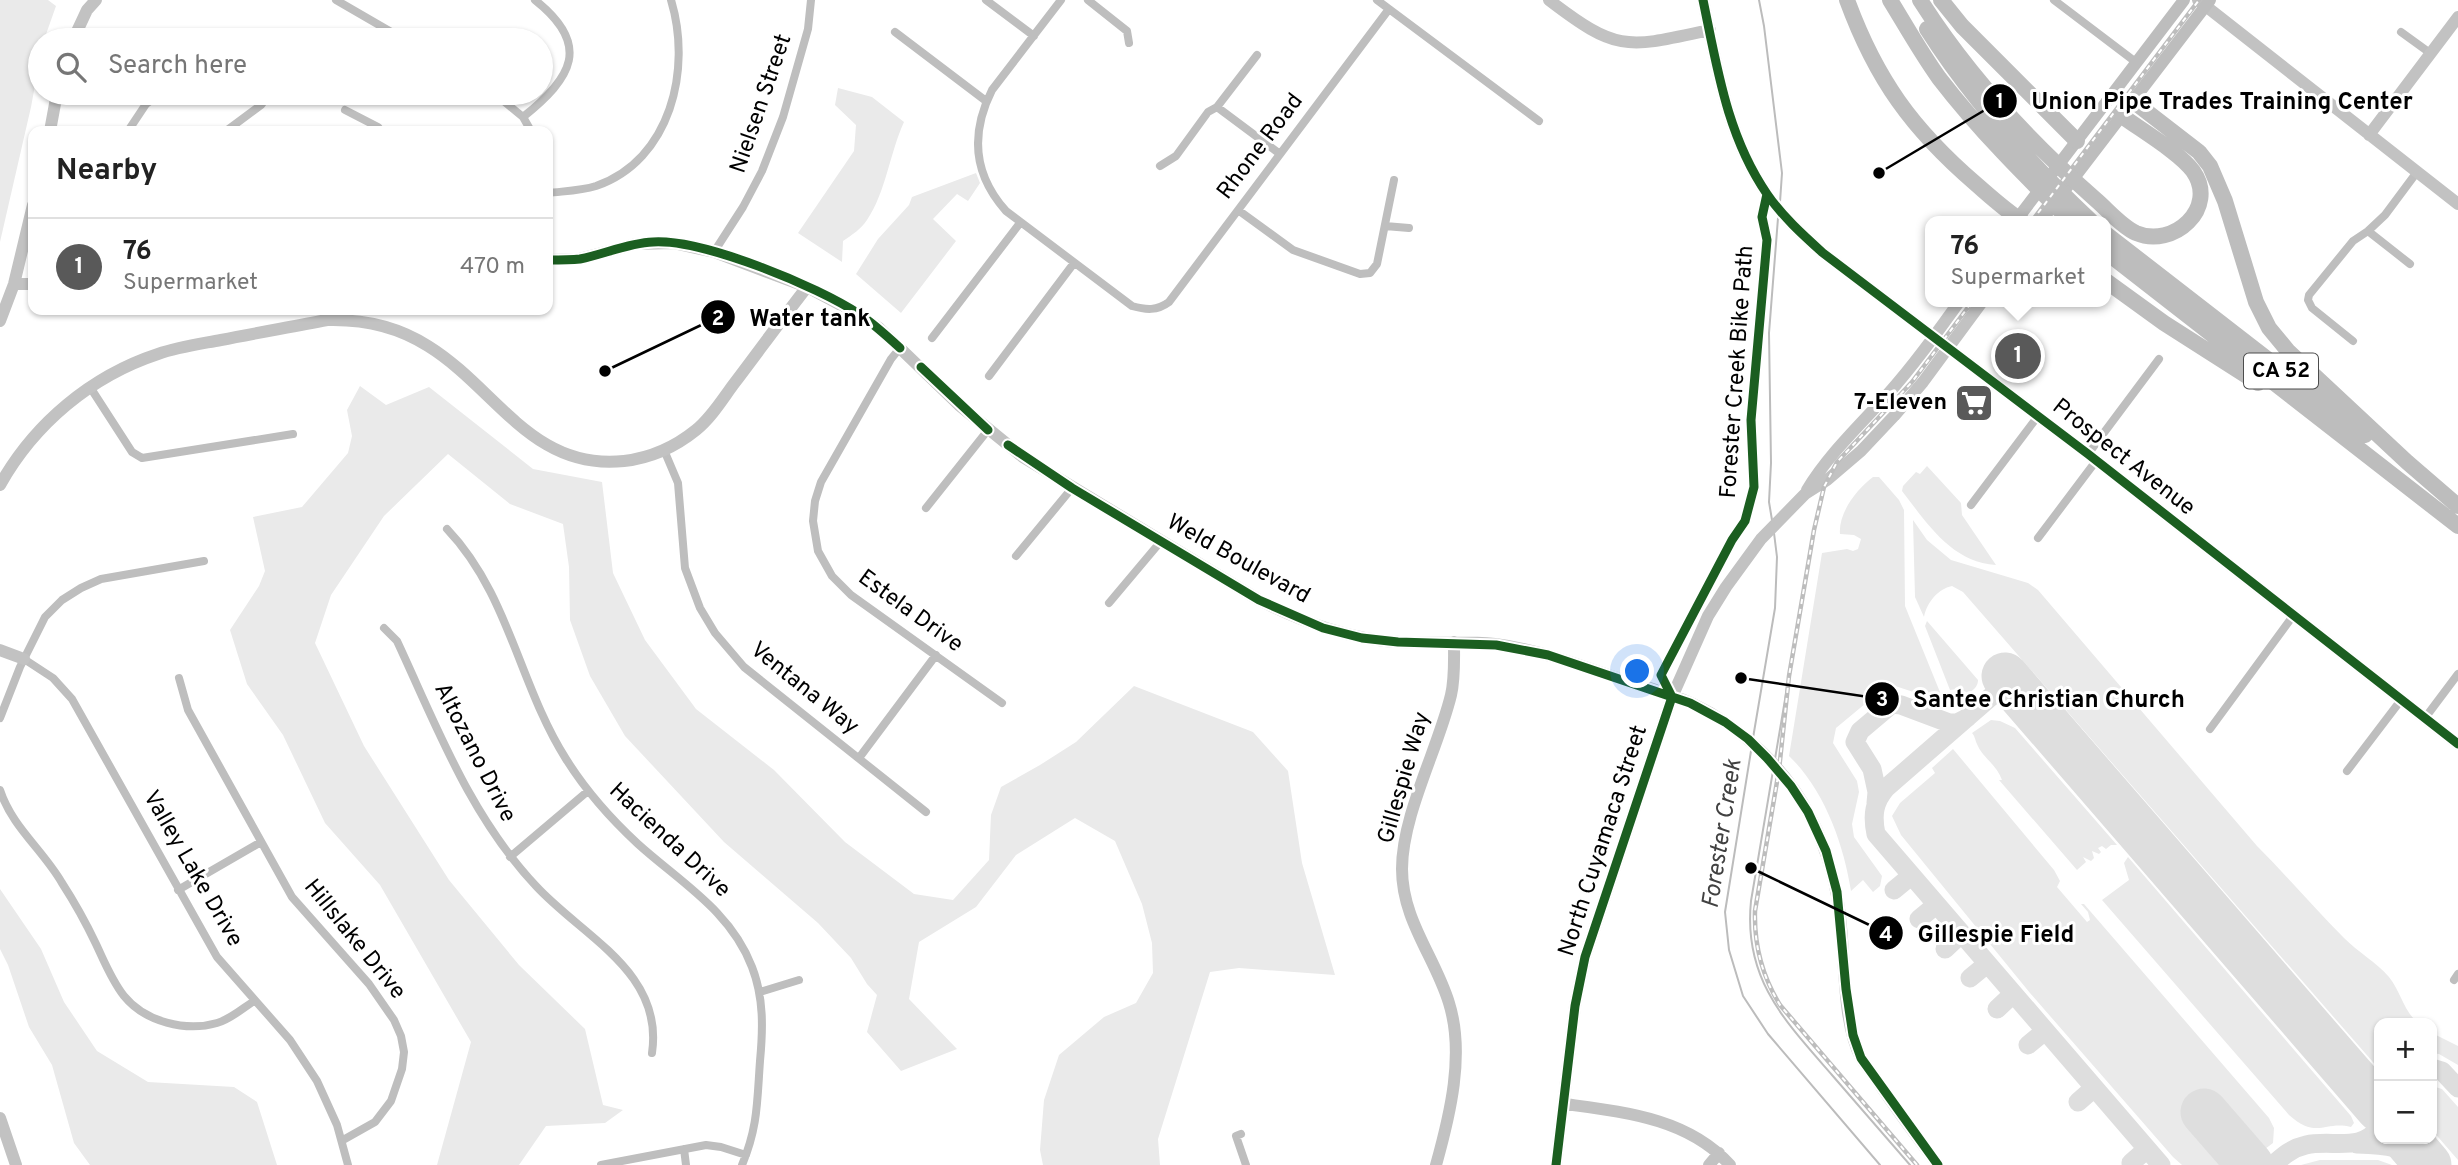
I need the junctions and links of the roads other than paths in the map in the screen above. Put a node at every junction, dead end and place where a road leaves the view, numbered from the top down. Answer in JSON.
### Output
{"nodes":[{"id":1,"x":96,"y":0,"type":"edge"},
{"id":2,"x":336,"y":0,"type":"edge"},
{"id":3,"x":535,"y":0,"type":"edge"},
{"id":4,"x":671,"y":0,"type":"edge"},
{"id":5,"x":811,"y":0,"type":"edge"},
{"id":6,"x":986,"y":0,"type":"edge"},
{"id":7,"x":1061,"y":0,"type":"edge"},
{"id":8,"x":1088,"y":0,"type":"edge"},
{"id":9,"x":1377,"y":0,"type":"edge"},
{"id":10,"x":1549,"y":0,"type":"edge"},
{"id":11,"x":1703,"y":0,"type":"edge"},
{"id":12,"x":1847,"y":0,"type":"edge"},
{"id":13,"x":1890,"y":0,"type":"edge"},
{"id":14,"x":1909,"y":0,"type":"edge"},
{"id":15,"x":1920,"y":0,"type":"edge"},
{"id":16,"x":1941,"y":0,"type":"edge"},
{"id":17,"x":2054,"y":0,"type":"edge"},
{"id":18,"x":2184,"y":0,"type":"edge"},
{"id":19,"x":2205,"y":2,"type":"edge"},
{"id":20,"x":1389,"y":9,"type":"junction"},
{"id":21,"x":2458,"y":17,"type":"edge"},
{"id":22,"x":78,"y":28,"type":"edge"},
{"id":23,"x":384,"y":28,"type":"edge"},
{"id":24,"x":1710,"y":30,"type":"junction"},
{"id":25,"x":895,"y":32,"type":"dead end"},
{"id":26,"x":2401,"y":32,"type":"dead end"},
{"id":27,"x":1034,"y":36,"type":"junction"},
{"id":28,"x":1129,"y":43,"type":"dead end"},
{"id":29,"x":2430,"y":54,"type":"junction"},
{"id":30,"x":1257,"y":55,"type":"dead end"},
{"id":31,"x":2137,"y":63,"type":"junction"},
{"id":32,"x":553,"y":89,"type":"edge"},
{"id":33,"x":986,"y":101,"type":"junction"},
{"id":34,"x":2133,"y":102,"type":"junction"},
{"id":35,"x":55,"y":105,"type":"edge"},
{"id":36,"x":145,"y":105,"type":"edge"},
{"id":37,"x":261,"y":105,"type":"edge"},
{"id":38,"x":511,"y":105,"type":"edge"},
{"id":39,"x":536,"y":105,"type":"edge"},
{"id":40,"x":1217,"y":107,"type":"junction"},
{"id":41,"x":345,"y":110,"type":"dead end"},
{"id":42,"x":2122,"y":116,"type":"junction"},
{"id":43,"x":523,"y":117,"type":"junction"},
{"id":44,"x":1539,"y":121,"type":"dead end"},
{"id":45,"x":51,"y":126,"type":"edge"},
{"id":46,"x":131,"y":126,"type":"edge"},
{"id":47,"x":233,"y":126,"type":"edge"},
{"id":48,"x":376,"y":126,"type":"edge"},
{"id":49,"x":528,"y":126,"type":"edge"},
{"id":50,"x":2369,"y":135,"type":"junction"},
{"id":51,"x":2077,"y":141,"type":"junction"},
{"id":52,"x":1280,"y":155,"type":"junction"},
{"id":53,"x":1160,"y":166,"type":"dead end"},
{"id":54,"x":2042,"y":171,"type":"junction"},
{"id":55,"x":2417,"y":172,"type":"junction"},
{"id":56,"x":1394,"y":180,"type":"dead end"},
{"id":57,"x":553,"y":192,"type":"edge"},
{"id":58,"x":2458,"y":204,"type":"edge"},
{"id":59,"x":1238,"y":210,"type":"junction"},
{"id":60,"x":2071,"y":215,"type":"edge"},
{"id":61,"x":2013,"y":216,"type":"edge"},
{"id":62,"x":2021,"y":216,"type":"edge"},
{"id":63,"x":2045,"y":216,"type":"edge"},
{"id":64,"x":1020,"y":223,"type":"junction"},
{"id":65,"x":1385,"y":226,"type":"junction"},
{"id":66,"x":28,"y":227,"type":"edge"},
{"id":67,"x":1409,"y":228,"type":"dead end"},
{"id":68,"x":2368,"y":231,"type":"junction"},
{"id":69,"x":2111,"y":239,"type":"edge"},
{"id":70,"x":714,"y":252,"type":"junction"},
{"id":71,"x":2111,"y":257,"type":"edge"},
{"id":72,"x":553,"y":260,"type":"edge"},
{"id":73,"x":1073,"y":262,"type":"junction"},
{"id":74,"x":2410,"y":264,"type":"dead end"},
{"id":75,"x":15,"y":284,"type":"junction"},
{"id":76,"x":28,"y":284,"type":"edge"},
{"id":77,"x":2111,"y":285,"type":"edge"},
{"id":78,"x":807,"y":287,"type":"junction"},
{"id":79,"x":1955,"y":307,"type":"edge"},
{"id":80,"x":1978,"y":307,"type":"edge"},
{"id":81,"x":0,"y":321,"type":"edge"},
{"id":82,"x":1934,"y":337,"type":"junction"},
{"id":83,"x":932,"y":338,"type":"dead end"},
{"id":84,"x":2353,"y":341,"type":"dead end"},
{"id":85,"x":900,"y":348,"type":"junction"},
{"id":86,"x":1948,"y":348,"type":"junction"},
{"id":87,"x":2159,"y":359,"type":"dead end"},
{"id":88,"x":989,"y":376,"type":"dead end"},
{"id":89,"x":90,"y":387,"type":"junction"},
{"id":90,"x":2038,"y":416,"type":"junction"},
{"id":91,"x":2332,"y":429,"type":"junction"},
{"id":92,"x":988,"y":430,"type":"junction"},
{"id":93,"x":293,"y":434,"type":"dead end"},
{"id":94,"x":664,"y":450,"type":"junction"},
{"id":95,"x":2092,"y":458,"type":"junction"},
{"id":96,"x":0,"y":485,"type":"edge"},
{"id":97,"x":1072,"y":488,"type":"junction"},
{"id":98,"x":1805,"y":494,"type":"junction"},
{"id":99,"x":1970,"y":505,"type":"dead end"},
{"id":100,"x":2458,"y":507,"type":"edge"},
{"id":101,"x":926,"y":508,"type":"dead end"},
{"id":102,"x":2458,"y":526,"type":"edge"},
{"id":103,"x":447,"y":529,"type":"dead end"},
{"id":104,"x":2038,"y":538,"type":"dead end"},
{"id":105,"x":1162,"y":540,"type":"junction"},
{"id":106,"x":1016,"y":556,"type":"dead end"},
{"id":107,"x":204,"y":561,"type":"dead end"},
{"id":108,"x":1109,"y":603,"type":"dead end"},
{"id":109,"x":2293,"y":616,"type":"junction"},
{"id":110,"x":384,"y":628,"type":"dead end"},
{"id":111,"x":1454,"y":642,"type":"junction"},
{"id":112,"x":0,"y":650,"type":"edge"},
{"id":113,"x":936,"y":655,"type":"junction"},
{"id":114,"x":24,"y":659,"type":"junction"},
{"id":115,"x":2458,"y":674,"type":"edge"},
{"id":116,"x":179,"y":678,"type":"dead end"},
{"id":117,"x":1672,"y":697,"type":"junction"},
{"id":118,"x":2402,"y":700,"type":"junction"},
{"id":119,"x":1002,"y":703,"type":"dead end"},
{"id":120,"x":0,"y":718,"type":"edge"},
{"id":121,"x":2425,"y":718,"type":"junction"},
{"id":122,"x":2210,"y":729,"type":"dead end"},
{"id":123,"x":2458,"y":744,"type":"edge"},
{"id":124,"x":859,"y":758,"type":"junction"},
{"id":125,"x":2347,"y":771,"type":"dead end"},
{"id":126,"x":0,"y":790,"type":"edge"},
{"id":127,"x":588,"y":791,"type":"junction"},
{"id":128,"x":926,"y":812,"type":"dead end"},
{"id":129,"x":261,"y":842,"type":"junction"},
{"id":130,"x":510,"y":857,"type":"junction"},
{"id":131,"x":178,"y":890,"type":"junction"},
{"id":132,"x":799,"y":980,"type":"dead end"},
{"id":133,"x":760,"y":992,"type":"junction"},
{"id":134,"x":254,"y":1001,"type":"junction"},
{"id":135,"x":652,"y":1053,"type":"dead end"},
{"id":136,"x":1565,"y":1104,"type":"junction"},
{"id":137,"x":0,"y":1118,"type":"edge"},
{"id":138,"x":1241,"y":1134,"type":"dead end"},
{"id":139,"x":343,"y":1140,"type":"junction"},
{"id":140,"x":684,"y":1149,"type":"junction"},
{"id":141,"x":1719,"y":1153,"type":"junction"},
{"id":142,"x":746,"y":1155,"type":"junction"},
{"id":143,"x":16,"y":1165,"type":"edge"},
{"id":144,"x":348,"y":1165,"type":"edge"},
{"id":145,"x":601,"y":1165,"type":"edge"},
{"id":146,"x":686,"y":1165,"type":"edge"},
{"id":147,"x":742,"y":1165,"type":"edge"},
{"id":148,"x":1246,"y":1165,"type":"edge"},
{"id":149,"x":1436,"y":1165,"type":"edge"},
{"id":150,"x":1556,"y":1165,"type":"edge"},
{"id":151,"x":1709,"y":1165,"type":"edge"},
{"id":152,"x":1730,"y":1165,"type":"edge"},
{"id":153,"x":1938,"y":1165,"type":"edge"}],
"edges":[{"from":1,"to":22,"type":"main road"},
{"from":2,"to":23,"type":"street"},
{"from":3,"to":32,"type":"street"},
{"from":4,"to":57,"type":"street"},
{"from":5,"to":70,"type":"street","name":"Nielsen Street"},
{"from":6,"to":27,"type":"street"},
{"from":7,"to":27,"type":"street"},
{"from":8,"to":28,"type":"street"},
{"from":9,"to":20,"type":"street"},
{"from":10,"to":24,"type":"main road"},
{"from":11,"to":24,"type":"main road","name":"Prospect Avenue"},
{"from":12,"to":61,"type":"highway"},
{"from":13,"to":54,"type":"highway"},
{"from":14,"to":54,"type":"highway"},
{"from":15,"to":54,"type":"highway"},
{"from":16,"to":51,"type":"highway"},
{"from":17,"to":31,"type":"street"},
{"from":18,"to":31,"type":"main road"},
{"from":19,"to":34,"type":"main road"},
{"from":19,"to":50,"type":"main road"},
{"from":20,"to":44,"type":"street"},
{"from":20,"to":52,"type":"street","name":"Rhone Road"},
{"from":21,"to":29,"type":"main road"},
{"from":24,"to":82,"type":"main road","name":"Prospect Avenue"},
{"from":25,"to":33,"type":"street"},
{"from":26,"to":29,"type":"street"},
{"from":27,"to":33,"type":"street"},
{"from":29,"to":50,"type":"main road"},
{"from":30,"to":40,"type":"street"},
{"from":31,"to":51,"type":"main road"},
{"from":33,"to":64,"type":"street"},
{"from":34,"to":42,"type":"main road"},
{"from":34,"to":100,"type":"highway"},
{"from":35,"to":45,"type":"main road"},
{"from":36,"to":46,"type":"street"},
{"from":37,"to":47,"type":"street"},
{"from":38,"to":43,"type":"street"},
{"from":39,"to":43,"type":"street"},
{"from":40,"to":52,"type":"street"},
{"from":40,"to":53,"type":"street"},
{"from":41,"to":48,"type":"street"},
{"from":42,"to":54,"type":"highway"},
{"from":42,"to":63,"type":"main road"},
{"from":43,"to":49,"type":"street"},
{"from":50,"to":55,"type":"main road"},
{"from":51,"to":62,"type":"main road"},
{"from":52,"to":59,"type":"street","name":"Rhone Road"},
{"from":54,"to":60,"type":"highway"},
{"from":55,"to":58,"type":"main road"},
{"from":55,"to":68,"type":"street"},
{"from":56,"to":65,"type":"street"},
{"from":59,"to":65,"type":"street"},
{"from":59,"to":73,"type":"street","name":"Rhone Road"},
{"from":64,"to":73,"type":"street"},
{"from":64,"to":83,"type":"street"},
{"from":65,"to":67,"type":"street"},
{"from":66,"to":75,"type":"main road"},
{"from":68,"to":74,"type":"street"},
{"from":68,"to":84,"type":"street"},
{"from":69,"to":100,"type":"highway","number":"CA 52"},
{"from":70,"to":72,"type":"main road","name":"Weld Boulevard"},
{"from":70,"to":78,"type":"main road","name":"Weld Boulevard"},
{"from":71,"to":91,"type":"highway","number":"CA 52"},
{"from":73,"to":88,"type":"street"},
{"from":75,"to":76,"type":"main road"},
{"from":75,"to":81,"type":"main road"},
{"from":77,"to":91,"type":"highway"},
{"from":78,"to":85,"type":"main road","name":"Weld Boulevard"},
{"from":78,"to":94,"type":"main road"},
{"from":79,"to":82,"type":"main road","name":"North Cuyamaca Street"},
{"from":80,"to":86,"type":"main road","name":"North Cuyamaca Street"},
{"from":82,"to":86,"type":"main road","name":"Prospect Avenue"},
{"from":82,"to":98,"type":"main road","name":"North Cuyamaca Street"},
{"from":85,"to":92,"type":"main road","name":"Weld Boulevard"},
{"from":85,"to":113,"type":"street","name":"Estela Drive"},
{"from":86,"to":90,"type":"main road","name":"Prospect Avenue"},
{"from":86,"to":98,"type":"main road","name":"North Cuyamaca Street"},
{"from":87,"to":95,"type":"street"},
{"from":89,"to":93,"type":"street"},
{"from":89,"to":94,"type":"main road"},
{"from":89,"to":96,"type":"main road"},
{"from":90,"to":95,"type":"main road","name":"Prospect Avenue"},
{"from":90,"to":99,"type":"street"},
{"from":91,"to":102,"type":"highway","number":"CA 52"},
{"from":92,"to":97,"type":"main road","name":"Weld Boulevard"},
{"from":92,"to":101,"type":"street"},
{"from":94,"to":124,"type":"street","name":"Ventana Way"},
{"from":95,"to":104,"type":"street"},
{"from":95,"to":109,"type":"main road","name":"Prospect Avenue"},
{"from":97,"to":105,"type":"main road","name":"Weld Boulevard"},
{"from":97,"to":106,"type":"street"},
{"from":98,"to":117,"type":"main road","name":"North Cuyamaca Street"},
{"from":103,"to":127,"type":"street","name":"Hacienda Drive"},
{"from":105,"to":108,"type":"street"},
{"from":105,"to":111,"type":"main road","name":"Weld Boulevard"},
{"from":107,"to":114,"type":"street"},
{"from":109,"to":118,"type":"main road","name":"Prospect Avenue"},
{"from":109,"to":122,"type":"street"},
{"from":110,"to":130,"type":"street","name":"Altozano Drive"},
{"from":111,"to":117,"type":"main road","name":"Weld Boulevard"},
{"from":111,"to":149,"type":"main road","name":"Gillespie Way"},
{"from":112,"to":114,"type":"main road","name":"Valley Lake Drive"},
{"from":113,"to":119,"type":"street","name":"Estela Drive"},
{"from":113,"to":124,"type":"street"},
{"from":114,"to":120,"type":"street"},
{"from":114,"to":131,"type":"street","name":"Valley Lake Drive"},
{"from":115,"to":121,"type":"street"},
{"from":116,"to":129,"type":"street","name":"Hillslake Drive"},
{"from":117,"to":136,"type":"main road","name":"North Cuyamaca Street"},
{"from":117,"to":153,"type":"main road","name":"Weld Boulevard"},
{"from":118,"to":121,"type":"main road","name":"Prospect Avenue"},
{"from":118,"to":125,"type":"street"},
{"from":121,"to":123,"type":"main road","name":"Prospect Avenue"},
{"from":124,"to":128,"type":"street","name":"Ventana Way"},
{"from":126,"to":134,"type":"street"},
{"from":127,"to":130,"type":"street"},
{"from":127,"to":133,"type":"street","name":"Hacienda Drive"},
{"from":129,"to":131,"type":"street"},
{"from":129,"to":139,"type":"street","name":"Hillslake Drive"},
{"from":130,"to":135,"type":"street","name":"Altozano Drive"},
{"from":131,"to":134,"type":"street","name":"Valley Lake Drive"},
{"from":132,"to":133,"type":"street"},
{"from":133,"to":142,"type":"street","name":"Hacienda Drive"},
{"from":134,"to":139,"type":"street","name":"Valley Lake Drive"},
{"from":136,"to":141,"type":"main road"},
{"from":136,"to":150,"type":"main road","name":"North Cuyamaca Street"},
{"from":137,"to":143,"type":"main road"},
{"from":138,"to":148,"type":"street"},
{"from":139,"to":144,"type":"street","name":"Valley Lake Drive"},
{"from":140,"to":142,"type":"street"},
{"from":140,"to":145,"type":"street"},
{"from":140,"to":146,"type":"street"},
{"from":141,"to":151,"type":"main road"},
{"from":141,"to":152,"type":"main road"},
{"from":142,"to":147,"type":"street","name":"Hacienda Drive"}]}
